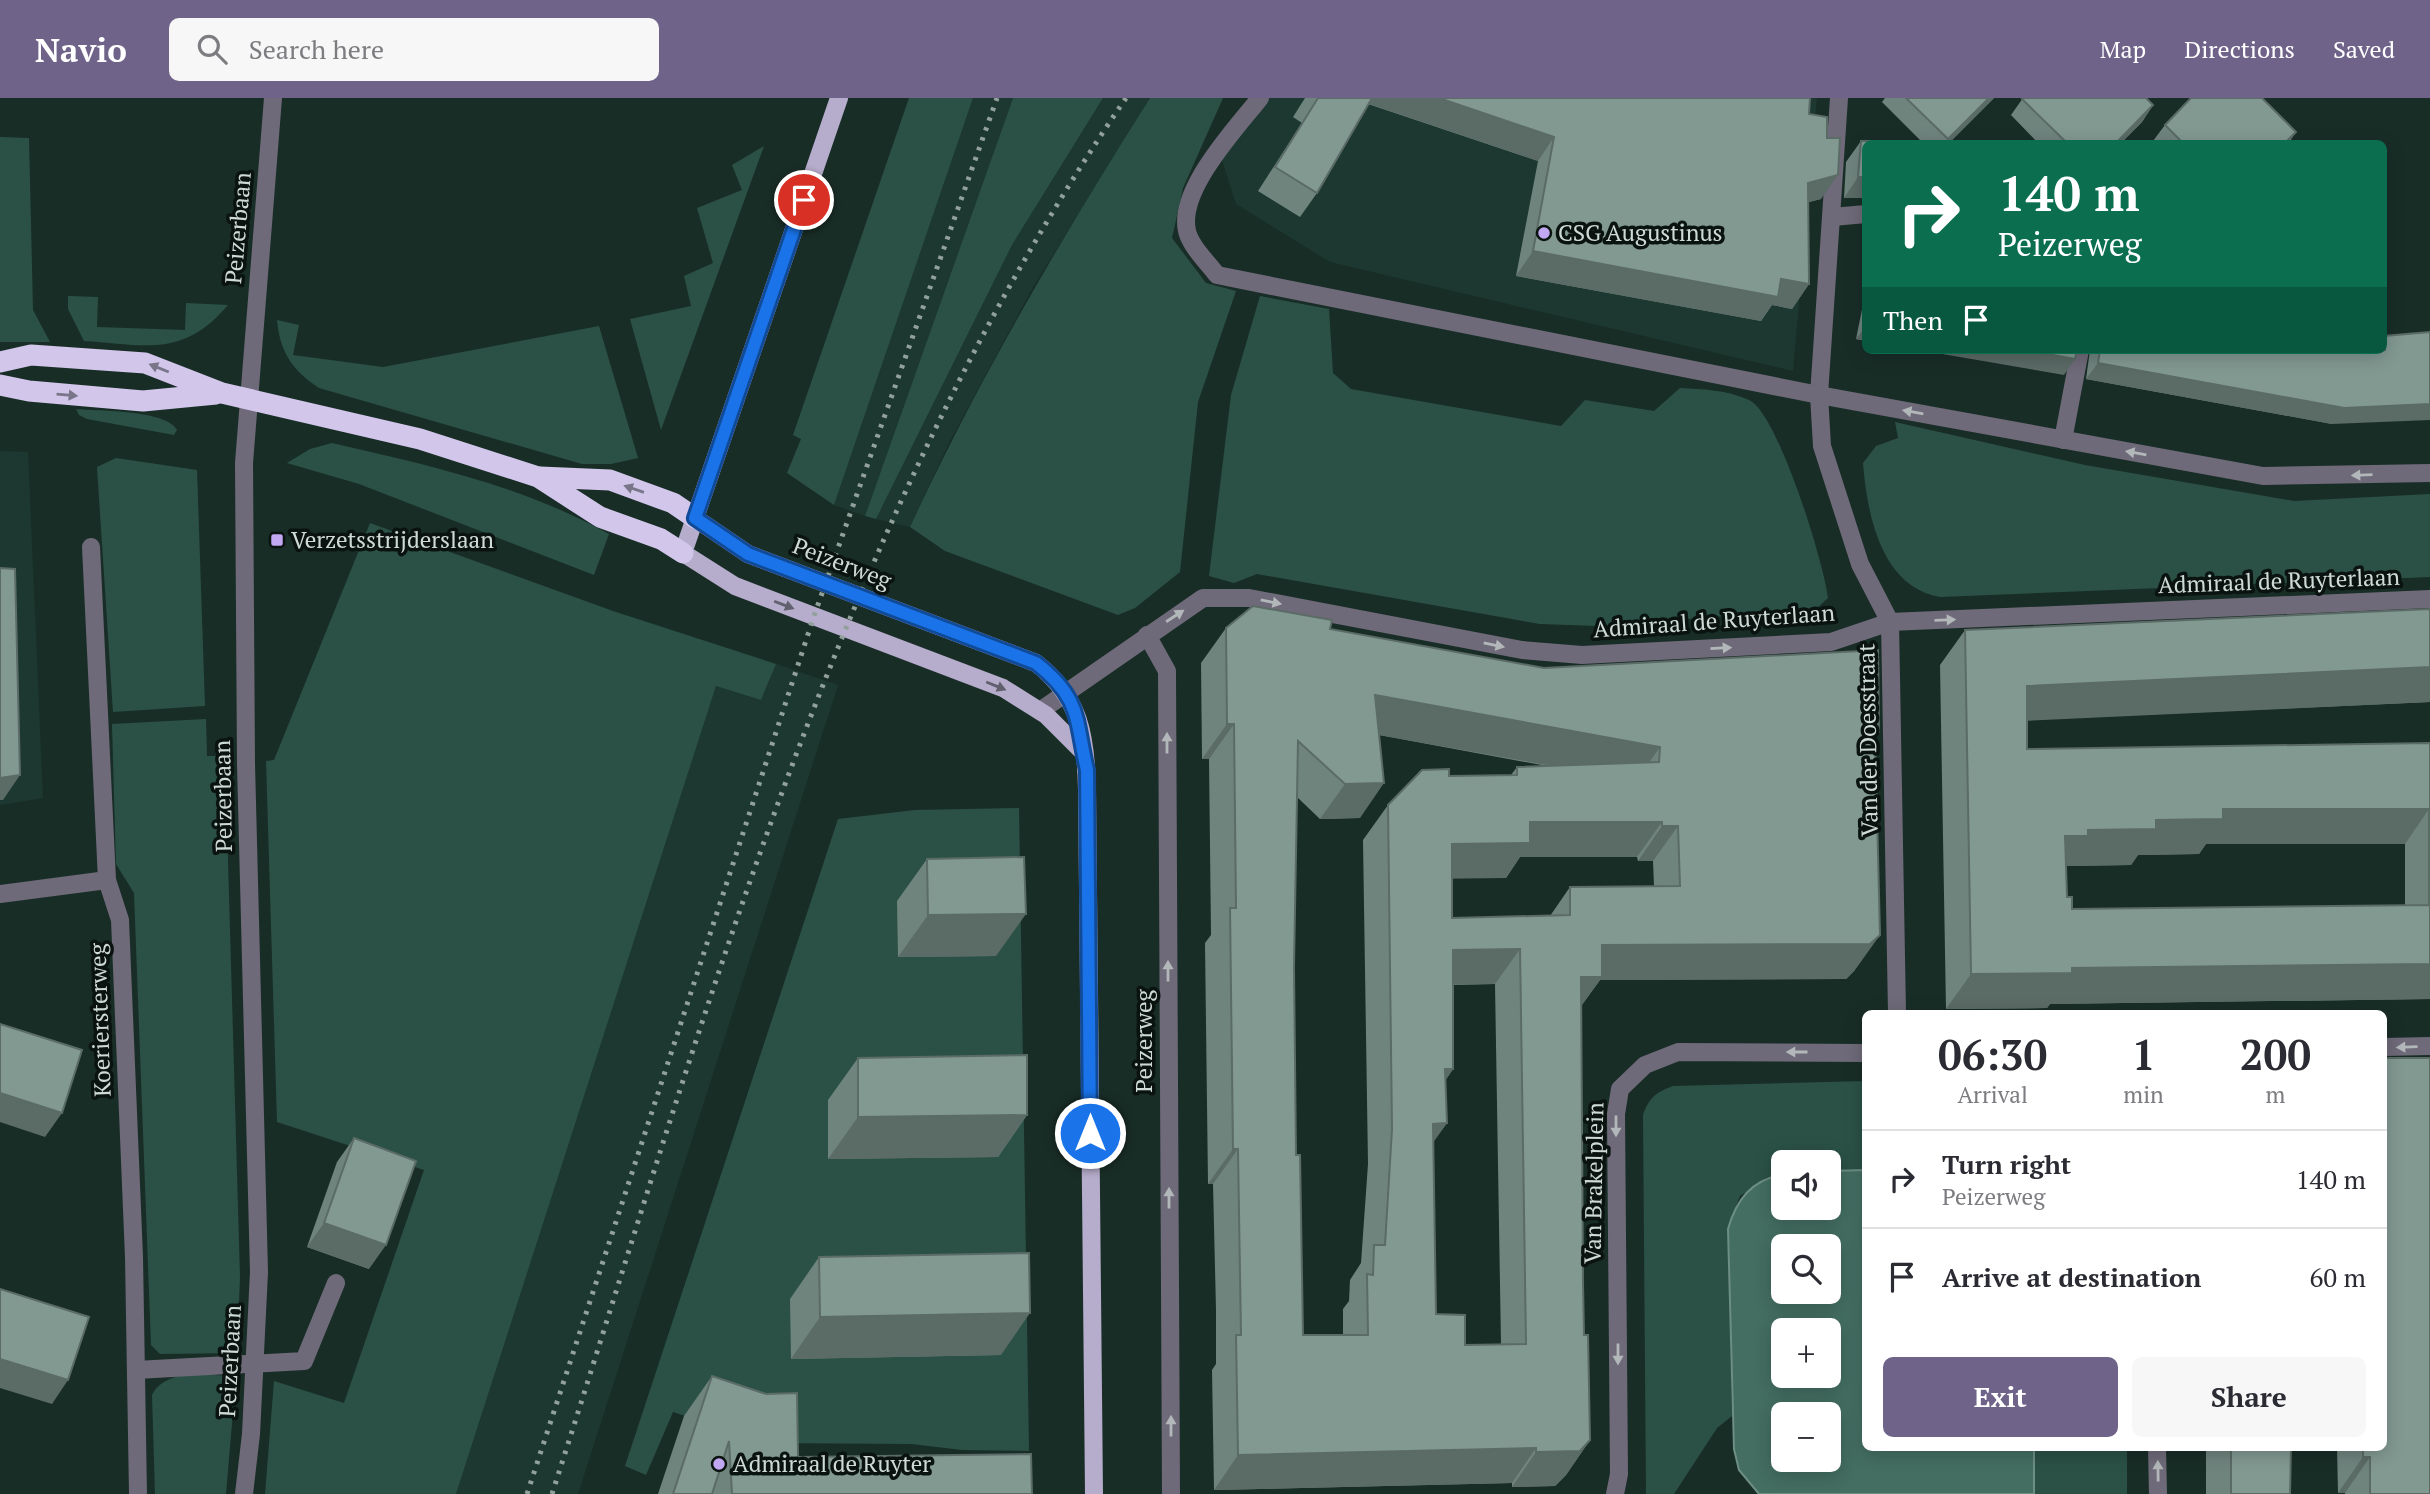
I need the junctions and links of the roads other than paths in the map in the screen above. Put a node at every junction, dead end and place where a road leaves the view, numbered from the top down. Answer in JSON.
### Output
{"nodes":[{"id":1,"x":273,"y":98,"type":"edge"},
{"id":2,"x":839,"y":98,"type":"edge"},
{"id":3,"x":1260,"y":98,"type":"edge"},
{"id":4,"x":1839,"y":98,"type":"edge"},
{"id":5,"x":1862,"y":214,"type":"edge"},
{"id":6,"x":1832,"y":217,"type":"junction"},
{"id":7,"x":2079,"y":354,"type":"edge"},
{"id":8,"x":0,"y":362,"type":"edge"},
{"id":9,"x":0,"y":385,"type":"edge"},
{"id":10,"x":222,"y":393,"type":"junction"},
{"id":11,"x":1819,"y":395,"type":"junction"},
{"id":12,"x":249,"y":398,"type":"junction"},
{"id":13,"x":2063,"y":440,"type":"junction"},
{"id":14,"x":2430,"y":473,"type":"edge"},
{"id":15,"x":538,"y":477,"type":"junction"},
{"id":16,"x":695,"y":518,"type":"junction"},
{"id":17,"x":91,"y":547,"type":"dead end"},
{"id":18,"x":683,"y":553,"type":"junction"},
{"id":19,"x":2430,"y":599,"type":"edge"},
{"id":20,"x":1890,"y":622,"type":"junction"},
{"id":21,"x":1147,"y":635,"type":"junction"},
{"id":22,"x":1066,"y":692,"type":"junction"},
{"id":23,"x":1040,"y":711,"type":"junction"},
{"id":24,"x":1083,"y":752,"type":"junction"},
{"id":25,"x":107,"y":880,"type":"junction"},
{"id":26,"x":0,"y":894,"type":"edge"},
{"id":27,"x":1897,"y":1010,"type":"edge"},
{"id":28,"x":2430,"y":1046,"type":"edge"},
{"id":29,"x":2387,"y":1047,"type":"edge"},
{"id":30,"x":1862,"y":1052,"type":"edge"},
{"id":31,"x":336,"y":1283,"type":"dead end"},
{"id":32,"x":255,"y":1363,"type":"junction"},
{"id":33,"x":136,"y":1370,"type":"junction"},
{"id":34,"x":2157,"y":1451,"type":"edge"},
{"id":35,"x":138,"y":1494,"type":"edge"},
{"id":36,"x":244,"y":1494,"type":"edge"},
{"id":37,"x":1094,"y":1494,"type":"edge"},
{"id":38,"x":1171,"y":1494,"type":"edge"},
{"id":39,"x":1615,"y":1494,"type":"edge"},
{"id":40,"x":2158,"y":1494,"type":"edge"}],
"edges":[{"from":1,"to":12,"type":"street","name":"Peizerbaan"},
{"from":2,"to":16,"type":"main road"},
{"from":3,"to":11,"type":"street"},
{"from":4,"to":6,"type":"street"},
{"from":5,"to":6,"type":"street"},
{"from":6,"to":11,"type":"street"},
{"from":7,"to":13,"type":"street"},
{"from":10,"to":8,"type":"highway","one_way":true},
{"from":9,"to":10,"type":"highway","one_way":true},
{"from":10,"to":12,"type":"highway"},
{"from":13,"to":11,"type":"street","one_way":true},
{"from":11,"to":20,"type":"street","name":"Van der Doesstraat"},
{"from":12,"to":15,"type":"highway"},
{"from":12,"to":32,"type":"street","name":"Peizerbaan"},
{"from":14,"to":13,"type":"street","one_way":true},
{"from":16,"to":15,"type":"highway","one_way":true},
{"from":15,"to":18,"type":"highway"},
{"from":16,"to":18,"type":"main road"},
{"from":16,"to":22,"type":"main road","name":"Peizerweg"},
{"from":17,"to":25,"type":"street","name":"Koeriersterweg"},
{"from":18,"to":23,"type":"main road","one_way":true},
{"from":20,"to":19,"type":"street","name":"Admiraal de Ruyterlaan","one_way":true},
{"from":21,"to":20,"type":"street","name":"Admiraal de Ruyterlaan","one_way":true},
{"from":20,"to":27,"type":"street","name":"Van der Doesstraat"},
{"from":21,"to":22,"type":"street","name":"Admiraal de Ruyterlaan"},
{"from":38,"to":21,"type":"street","name":"Peizerweg","one_way":true},
{"from":22,"to":23,"type":"street","name":"Admiraal de Ruyterlaan"},
{"from":22,"to":24,"type":"main road","name":"Peizerweg"},
{"from":23,"to":24,"type":"main road"},
{"from":24,"to":37,"type":"main road","name":"Peizerweg"},
{"from":25,"to":26,"type":"street"},
{"from":25,"to":33,"type":"street","name":"Koeriersterweg"},
{"from":28,"to":29,"type":"street","one_way":true},
{"from":30,"to":39,"type":"street","name":"Van Brakelplein","one_way":true},
{"from":31,"to":32,"type":"street"},
{"from":32,"to":33,"type":"street"},
{"from":32,"to":36,"type":"street","name":"Peizerbaan"},
{"from":33,"to":35,"type":"street","name":"Koeriersterweg"},
{"from":40,"to":34,"type":"street","one_way":true}]}
